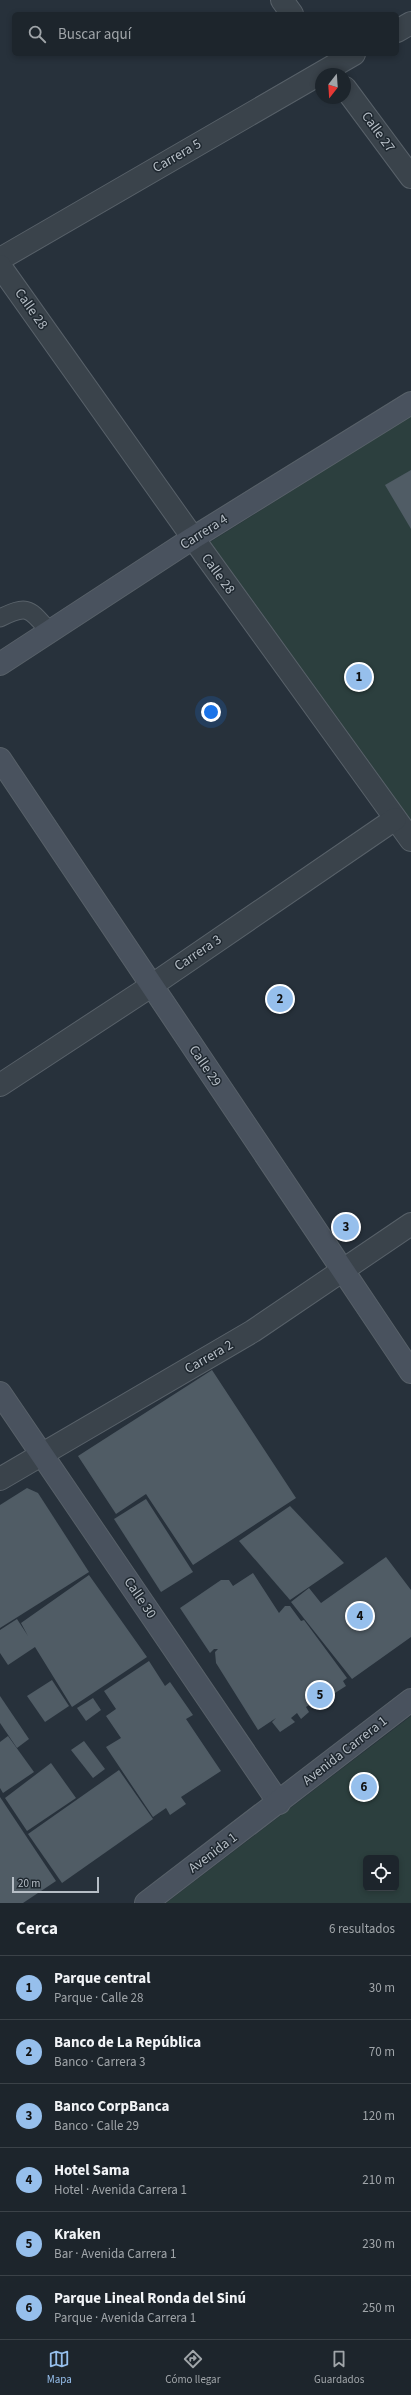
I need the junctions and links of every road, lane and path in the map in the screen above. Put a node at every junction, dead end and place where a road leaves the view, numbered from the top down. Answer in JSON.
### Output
{"nodes":[{"id":1,"x":282,"y":0,"type":"edge"},
{"id":2,"x":291,"y":12,"type":"edge"},
{"id":3,"x":411,"y":23,"type":"edge"},
{"id":4,"x":399,"y":30,"type":"edge"},
{"id":5,"x":349,"y":56,"type":"edge"},
{"id":6,"x":329,"y":65,"type":"edge"},
{"id":7,"x":351,"y":96,"type":"edge"},
{"id":8,"x":411,"y":178,"type":"edge"},
{"id":9,"x":0,"y":259,"type":"edge"},
{"id":10,"x":0,"y":266,"type":"edge"},
{"id":11,"x":411,"y":404,"type":"edge"},
{"id":12,"x":192,"y":538,"type":"junction"},
{"id":13,"x":0,"y":618,"type":"edge"},
{"id":14,"x":51,"y":633,"type":"junction"},
{"id":15,"x":0,"y":664,"type":"edge"},
{"id":16,"x":0,"y":759,"type":"edge"},
{"id":17,"x":395,"y":819,"type":"junction"},
{"id":18,"x":411,"y":840,"type":"edge"},
{"id":19,"x":151,"y":986,"type":"junction"},
{"id":20,"x":0,"y":1085,"type":"edge"},
{"id":21,"x":411,"y":1224,"type":"edge"},
{"id":22,"x":343,"y":1272,"type":"junction"},
{"id":23,"x":411,"y":1372,"type":"edge"},
{"id":24,"x":0,"y":1393,"type":"edge"},
{"id":25,"x":42,"y":1454,"type":"junction"},
{"id":26,"x":0,"y":1479,"type":"edge"},
{"id":27,"x":411,"y":1700,"type":"edge"},
{"id":28,"x":280,"y":1803,"type":"junction"},
{"id":29,"x":146,"y":1903,"type":"edge"}],
"edges":[{"from":1,"to":2,"type":"street"},
{"from":3,"to":4,"type":"street"},
{"from":5,"to":6,"type":"street","name":"Carrera 5"},
{"from":6,"to":9,"type":"street","name":"Carrera 5"},
{"from":7,"to":8,"type":"street","name":"Calle 27"},
{"from":10,"to":12,"type":"street","name":"Calle 28"},
{"from":11,"to":12,"type":"street","name":"Carrera 4"},
{"from":12,"to":14,"type":"street","name":"Carrera 4"},
{"from":12,"to":17,"type":"street","name":"Calle 28"},
{"from":13,"to":14,"type":"lane"},
{"from":14,"to":15,"type":"street","name":"Carrera 4"},
{"from":16,"to":19,"type":"street","name":"Calle 29"},
{"from":17,"to":18,"type":"street","name":"Calle 28"},
{"from":17,"to":19,"type":"street","name":"Carrera 3"},
{"from":19,"to":20,"type":"street","name":"Carrera 3"},
{"from":19,"to":22,"type":"street","name":"Calle 29"},
{"from":21,"to":22,"type":"street","name":"Carrera 2"},
{"from":22,"to":23,"type":"street","name":"Calle 29"},
{"from":22,"to":25,"type":"street","name":"Carrera 2"},
{"from":24,"to":25,"type":"street","name":"Calle 30"},
{"from":25,"to":26,"type":"street","name":"Carrera 2"},
{"from":25,"to":28,"type":"street","name":"Calle 30"},
{"from":27,"to":28,"type":"street","name":"Avenida Carrera 1"},
{"from":28,"to":29,"type":"street","name":"Avenida 1"}]}
